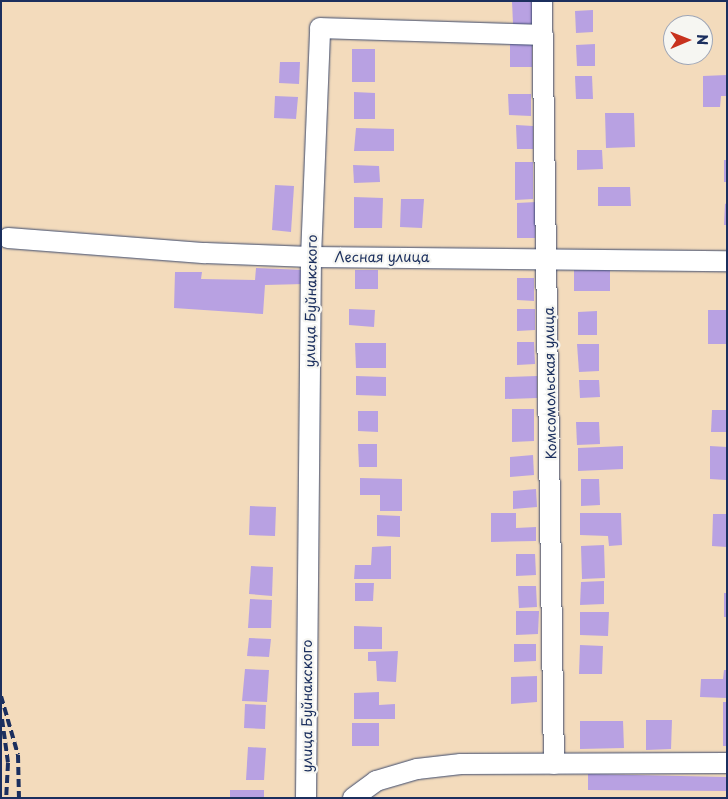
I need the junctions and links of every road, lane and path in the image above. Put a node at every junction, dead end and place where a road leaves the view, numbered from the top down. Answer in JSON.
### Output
{"nodes":[{"id":1,"x":542,"y":1,"type":"edge"},
{"id":2,"x":543,"y":35,"type":"junction"},
{"id":3,"x":8,"y":238,"type":"dead end"},
{"id":4,"x":311,"y":257,"type":"junction"},
{"id":5,"x":548,"y":258,"type":"junction"},
{"id":6,"x":727,"y":261,"type":"edge"},
{"id":7,"x":727,"y":763,"type":"edge"},
{"id":8,"x":554,"y":764,"type":"junction"},
{"id":9,"x":306,"y":798,"type":"edge"},
{"id":10,"x":353,"y":798,"type":"edge"}],
"edges":[{"from":1,"to":2,"type":"street","name":"Комсомольская улица"},
{"from":2,"to":4,"type":"street","name":"улица Буйнакского"},
{"from":2,"to":5,"type":"street","name":"Комсомольская улица"},
{"from":3,"to":4,"type":"street","name":"Лесная улица"},
{"from":4,"to":5,"type":"street","name":"Лесная улица"},
{"from":4,"to":9,"type":"street","name":"улица Буйнакского"},
{"from":5,"to":6,"type":"street","name":"Лесная улица"},
{"from":5,"to":8,"type":"street","name":"Комсомольская улица"},
{"from":7,"to":8,"type":"street"},
{"from":8,"to":10,"type":"street"}]}
